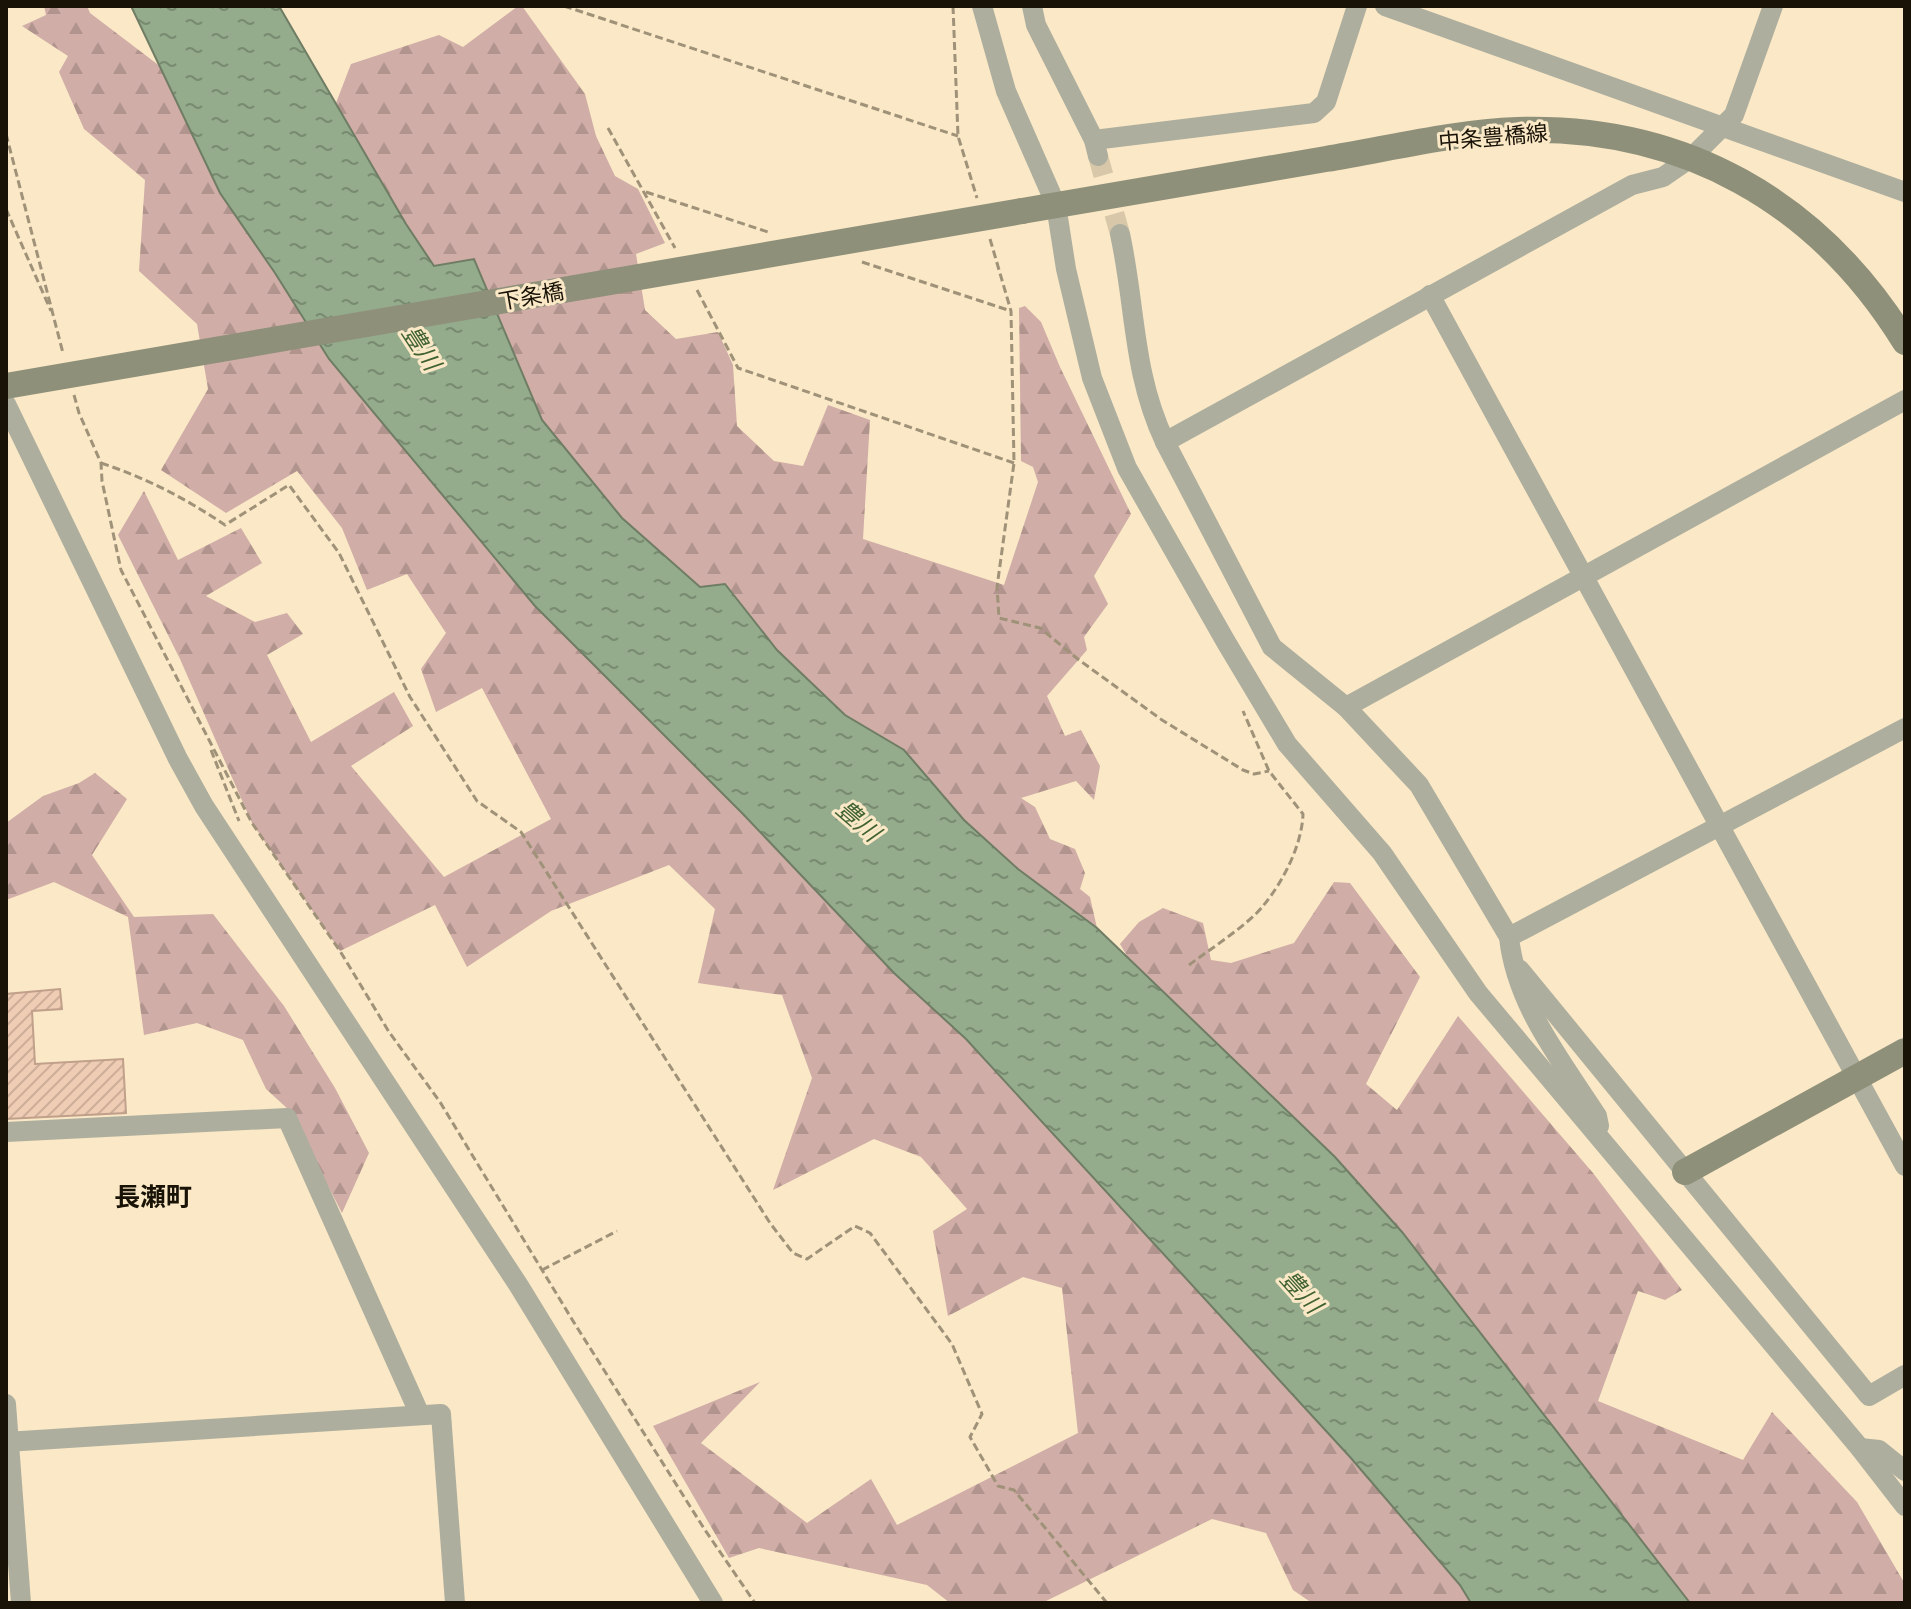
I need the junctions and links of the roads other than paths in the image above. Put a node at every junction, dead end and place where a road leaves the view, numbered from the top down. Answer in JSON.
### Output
{"nodes":[{"id":1,"x":982,"y":6,"type":"edge"},
{"id":2,"x":1032,"y":6,"type":"edge"},
{"id":3,"x":1357,"y":6,"type":"edge"},
{"id":4,"x":1385,"y":6,"type":"edge"},
{"id":5,"x":1773,"y":6,"type":"edge"},
{"id":6,"x":1724,"y":128,"type":"junction"},
{"id":7,"x":1692,"y":157,"type":"junction"},
{"id":8,"x":1905,"y":192,"type":"edge"},
{"id":9,"x":1056,"y":205,"type":"junction"},
{"id":10,"x":1120,"y":234,"type":"tunnel mouth"},
{"id":11,"x":1430,"y":295,"type":"junction"},
{"id":12,"x":1905,"y":342,"type":"edge"},
{"id":13,"x":6,"y":386,"type":"edge"},
{"id":14,"x":1905,"y":400,"type":"edge"},
{"id":15,"x":6,"y":404,"type":"edge"},
{"id":16,"x":1165,"y":442,"type":"junction"},
{"id":17,"x":1584,"y":575,"type":"junction"},
{"id":18,"x":1346,"y":707,"type":"junction"},
{"id":19,"x":1905,"y":728,"type":"edge"},
{"id":20,"x":1720,"y":826,"type":"junction"},
{"id":21,"x":1509,"y":937,"type":"junction"},
{"id":22,"x":1511,"y":960,"type":"junction"},
{"id":23,"x":1478,"y":993,"type":"junction"},
{"id":24,"x":1548,"y":1040,"type":"junction"},
{"id":25,"x":1905,"y":1051,"type":"edge"},
{"id":26,"x":1857,"y":1078,"type":"junction"},
{"id":27,"x":1651,"y":1130,"type":"junction"},
{"id":28,"x":6,"y":1132,"type":"edge"},
{"id":29,"x":1605,"y":1146,"type":"junction"},
{"id":30,"x":1905,"y":1166,"type":"edge"},
{"id":31,"x":1685,"y":1172,"type":"junction"},
{"id":32,"x":1905,"y":1375,"type":"edge"},
{"id":33,"x":6,"y":1404,"type":"edge"},
{"id":34,"x":420,"y":1415,"type":"junction"},
{"id":35,"x":8,"y":1442,"type":"edge"},
{"id":36,"x":1860,"y":1448,"type":"junction"},
{"id":37,"x":1905,"y":1471,"type":"edge"},
{"id":38,"x":1905,"y":1506,"type":"edge"},
{"id":39,"x":21,"y":1603,"type":"edge"},
{"id":40,"x":455,"y":1603,"type":"edge"},
{"id":41,"x":713,"y":1603,"type":"edge"}],
"edges":[{"from":1,"to":9,"type":"street"},
{"from":2,"to":3,"type":"street"},
{"from":4,"to":6,"type":"street"},
{"from":5,"to":6,"type":"street"},
{"from":6,"to":7,"type":"street"},
{"from":6,"to":8,"type":"street"},
{"from":7,"to":9,"type":"main road","name":"中条豊橋線"},
{"from":7,"to":11,"type":"street"},
{"from":7,"to":12,"type":"main road","name":"中条豊橋線"},
{"from":9,"to":13,"type":"main road","name":"下条橋","bridge":true},
{"from":9,"to":23,"type":"street"},
{"from":10,"to":16,"type":"street"},
{"from":11,"to":16,"type":"street"},
{"from":11,"to":17,"type":"street"},
{"from":14,"to":17,"type":"street"},
{"from":15,"to":41,"type":"street"},
{"from":16,"to":18,"type":"street"},
{"from":17,"to":18,"type":"street"},
{"from":17,"to":20,"type":"street"},
{"from":18,"to":21,"type":"street"},
{"from":19,"to":20,"type":"street"},
{"from":20,"to":21,"type":"street"},
{"from":20,"to":26,"type":"street"},
{"from":21,"to":22,"type":"street"},
{"from":22,"to":24,"type":"street"},
{"from":22,"to":27,"type":"street"},
{"from":23,"to":24,"type":"street"},
{"from":23,"to":29,"type":"street"},
{"from":24,"to":27,"type":"street"},
{"from":24,"to":29,"type":"street"},
{"from":25,"to":26,"type":"main road"},
{"from":26,"to":30,"type":"street"},
{"from":26,"to":31,"type":"main road"},
{"from":27,"to":31,"type":"street"},
{"from":28,"to":34,"type":"street"},
{"from":29,"to":36,"type":"street"},
{"from":31,"to":32,"type":"street"},
{"from":33,"to":35,"type":"street"},
{"from":34,"to":35,"type":"street"},
{"from":34,"to":40,"type":"street"},
{"from":35,"to":39,"type":"street"},
{"from":36,"to":37,"type":"street"},
{"from":36,"to":38,"type":"street"}]}
